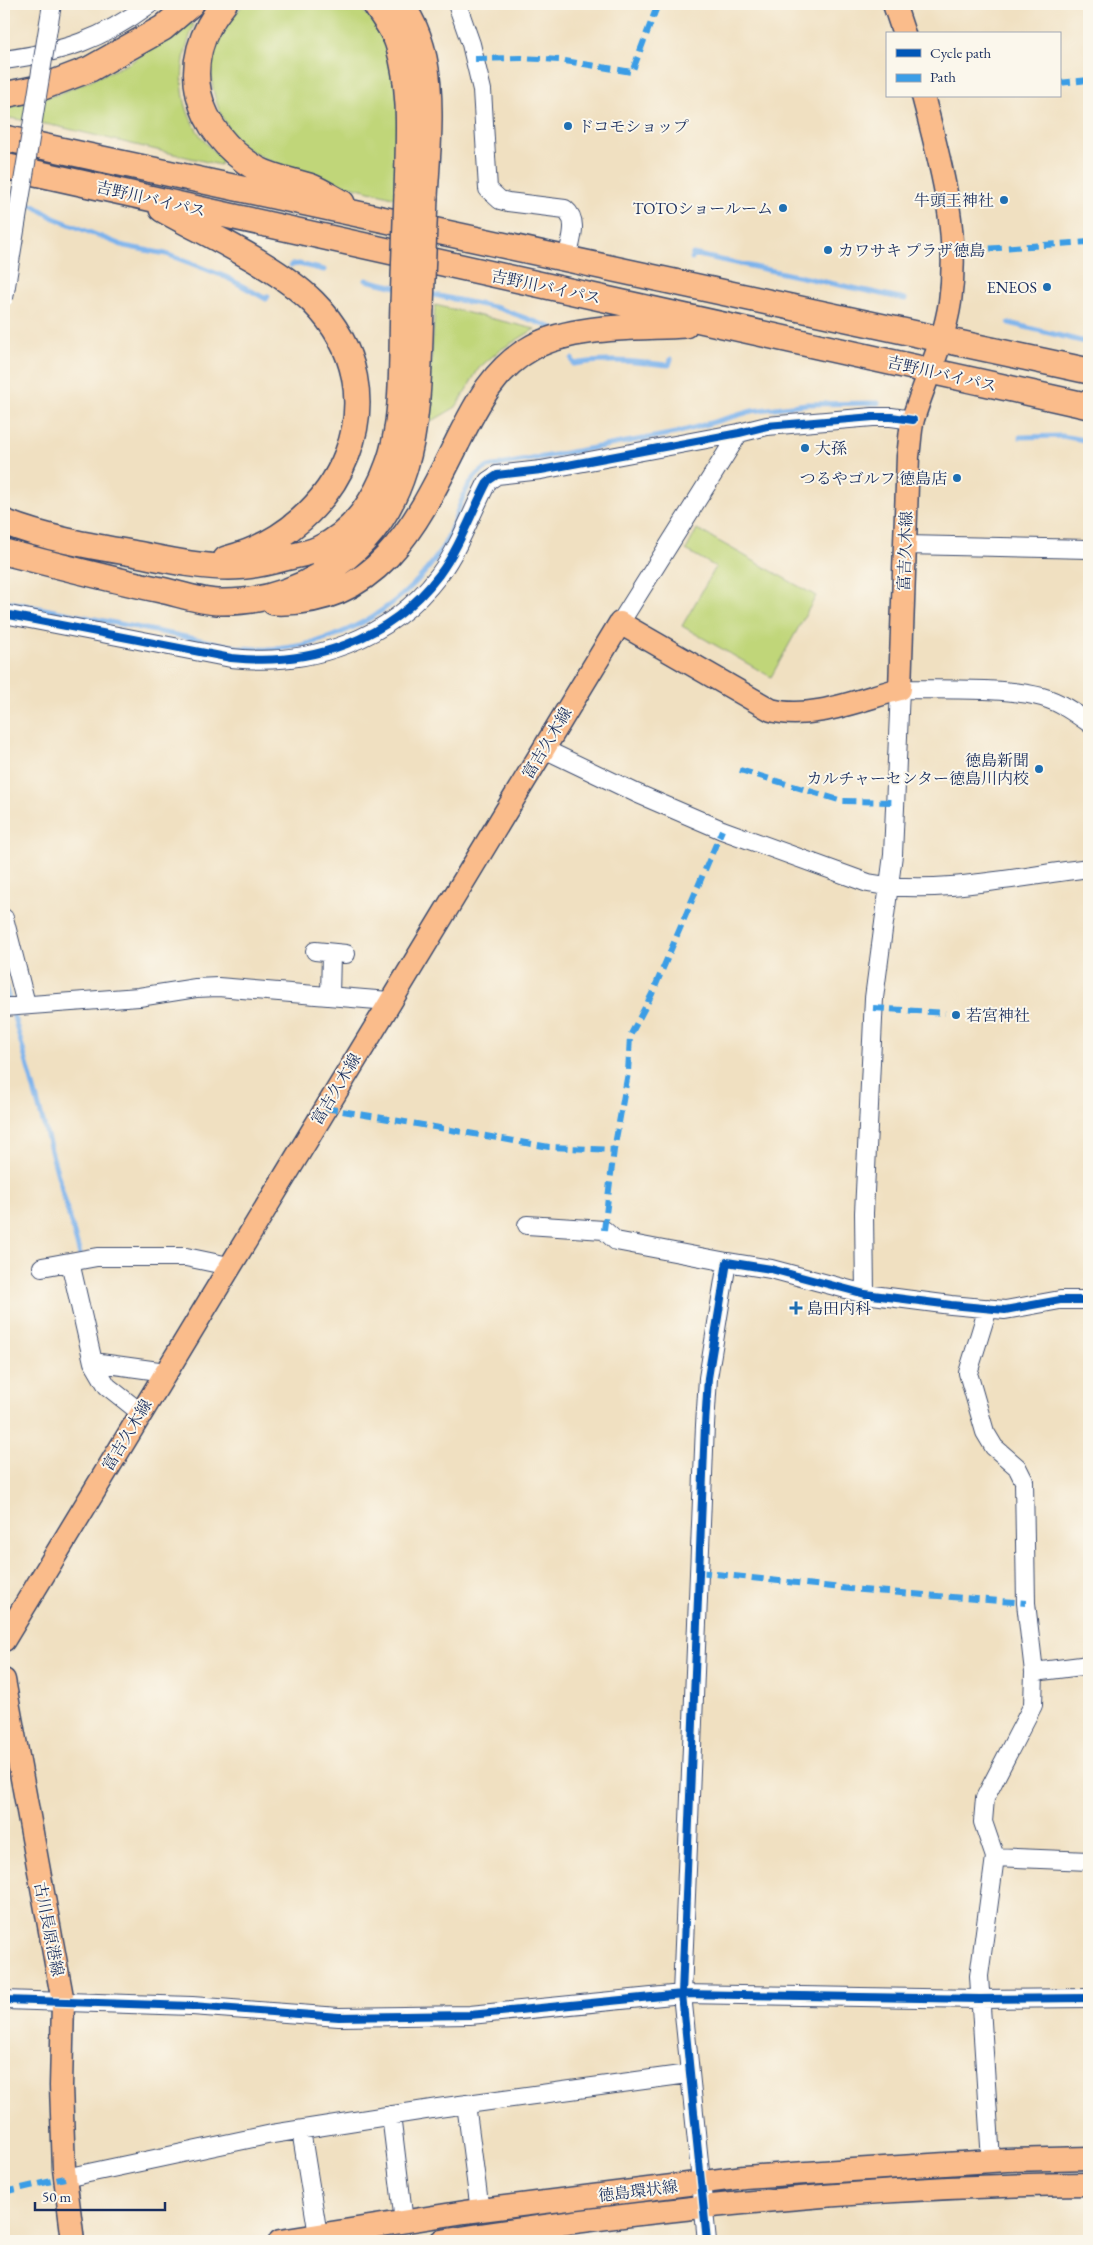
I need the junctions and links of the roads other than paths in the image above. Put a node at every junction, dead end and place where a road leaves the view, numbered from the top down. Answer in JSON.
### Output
{"nodes":[{"id":1,"x":52,"y":4,"type":"edge"},
{"id":2,"x":150,"y":4,"type":"edge"},
{"id":3,"x":191,"y":4,"type":"edge"},
{"id":4,"x":224,"y":4,"type":"edge"},
{"id":5,"x":375,"y":4,"type":"edge"},
{"id":6,"x":400,"y":4,"type":"edge"},
{"id":7,"x":457,"y":4,"type":"edge"},
{"id":8,"x":894,"y":4,"type":"edge"},
{"id":9,"x":903,"y":32,"type":"edge"},
{"id":10,"x":4,"y":60,"type":"edge"},
{"id":11,"x":4,"y":95,"type":"edge"},
{"id":12,"x":924,"y":98,"type":"edge"},
{"id":13,"x":4,"y":138,"type":"edge"},
{"id":14,"x":4,"y":166,"type":"edge"},
{"id":15,"x":416,"y":195,"type":"junction"},
{"id":16,"x":138,"y":196,"type":"junction"},
{"id":17,"x":375,"y":219,"type":"junction"},
{"id":18,"x":567,"y":259,"type":"junction"},
{"id":19,"x":4,"y":298,"type":"edge"},
{"id":20,"x":412,"y":305,"type":"junction"},
{"id":21,"x":715,"y":324,"type":"junction"},
{"id":22,"x":942,"y":338,"type":"junction"},
{"id":23,"x":1089,"y":371,"type":"edge"},
{"id":24,"x":930,"y":372,"type":"junction"},
{"id":25,"x":1089,"y":406,"type":"edge"},
{"id":26,"x":913,"y":420,"type":"junction"},
{"id":27,"x":739,"y":433,"type":"junction"},
{"id":28,"x":9,"y":526,"type":"edge"},
{"id":29,"x":905,"y":545,"type":"junction"},
{"id":30,"x":1089,"y":549,"type":"edge"},
{"id":31,"x":11,"y":555,"type":"edge"},
{"id":32,"x":202,"y":565,"type":"junction"},
{"id":33,"x":254,"y":601,"type":"junction"},
{"id":34,"x":4,"y":614,"type":"edge"},
{"id":35,"x":620,"y":623,"type":"junction"},
{"id":36,"x":900,"y":689,"type":"junction"},
{"id":37,"x":1089,"y":724,"type":"edge"},
{"id":38,"x":544,"y":750,"type":"junction"},
{"id":39,"x":1089,"y":868,"type":"edge"},
{"id":40,"x":889,"y":887,"type":"junction"},
{"id":41,"x":4,"y":918,"type":"edge"},
{"id":42,"x":331,"y":953,"type":"dead end"},
{"id":43,"x":330,"y":996,"type":"junction"},
{"id":44,"x":389,"y":1002,"type":"junction"},
{"id":45,"x":16,"y":1005,"type":"edge"},
{"id":46,"x":527,"y":1225,"type":"dead end"},
{"id":47,"x":70,"y":1262,"type":"junction"},
{"id":48,"x":727,"y":1262,"type":"junction"},
{"id":49,"x":229,"y":1266,"type":"junction"},
{"id":50,"x":42,"y":1267,"type":"dead end"},
{"id":51,"x":865,"y":1294,"type":"junction"},
{"id":52,"x":1089,"y":1300,"type":"edge"},
{"id":53,"x":988,"y":1308,"type":"junction"},
{"id":54,"x":93,"y":1362,"type":"junction"},
{"id":55,"x":166,"y":1372,"type":"junction"},
{"id":56,"x":141,"y":1413,"type":"junction"},
{"id":57,"x":4,"y":1640,"type":"edge"},
{"id":58,"x":1089,"y":1665,"type":"edge"},
{"id":59,"x":1034,"y":1672,"type":"junction"},
{"id":60,"x":4,"y":1680,"type":"edge"},
{"id":61,"x":994,"y":1857,"type":"junction"},
{"id":62,"x":1089,"y":1861,"type":"edge"},
{"id":63,"x":682,"y":1994,"type":"junction"},
{"id":64,"x":1089,"y":1998,"type":"edge"},
{"id":65,"x":980,"y":1999,"type":"junction"},
{"id":66,"x":4,"y":2000,"type":"edge"},
{"id":67,"x":63,"y":2002,"type":"junction"},
{"id":68,"x":688,"y":2074,"type":"junction"},
{"id":69,"x":466,"y":2104,"type":"junction"},
{"id":70,"x":391,"y":2116,"type":"junction"},
{"id":71,"x":301,"y":2130,"type":"junction"},
{"id":72,"x":1089,"y":2158,"type":"edge"},
{"id":73,"x":992,"y":2161,"type":"junction"},
{"id":74,"x":65,"y":2178,"type":"junction"},
{"id":75,"x":702,"y":2183,"type":"junction"},
{"id":76,"x":1089,"y":2184,"type":"edge"},
{"id":77,"x":704,"y":2208,"type":"junction"},
{"id":78,"x":480,"y":2211,"type":"junction"},
{"id":79,"x":404,"y":2222,"type":"junction"},
{"id":80,"x":318,"y":2235,"type":"junction"},
{"id":81,"x":73,"y":2241,"type":"edge"},
{"id":82,"x":280,"y":2241,"type":"edge"},
{"id":83,"x":441,"y":2241,"type":"edge"},
{"id":84,"x":707,"y":2241,"type":"edge"}],
"edges":[{"from":1,"to":19,"type":"street","bridge":true},
{"from":2,"to":10,"type":"street"},
{"from":3,"to":11,"type":"highway"},
{"from":4,"to":17,"type":"highway"},
{"from":5,"to":15,"type":"highway"},
{"from":6,"to":15,"type":"highway"},
{"from":7,"to":18,"type":"street"},
{"from":8,"to":9,"type":"main road"},
{"from":12,"to":22,"type":"main road","name":"富吉久木線"},
{"from":13,"to":17,"type":"highway","name":"吉野川バイパス"},
{"from":14,"to":16,"type":"highway","name":"吉野川バイパス"},
{"from":15,"to":20,"type":"highway","bridge":true},
{"from":16,"to":21,"type":"highway","name":"吉野川バイパス"},
{"from":16,"to":32,"type":"highway"},
{"from":17,"to":18,"type":"highway","name":"吉野川バイパス"},
{"from":18,"to":22,"type":"highway","name":"吉野川バイパス"},
{"from":20,"to":32,"type":"highway"},
{"from":20,"to":33,"type":"highway"},
{"from":21,"to":24,"type":"highway","name":"吉野川バイパス"},
{"from":21,"to":33,"type":"highway"},
{"from":22,"to":23,"type":"highway","name":"吉野川バイパス"},
{"from":22,"to":24,"type":"main road","name":"富吉久木線"},
{"from":24,"to":25,"type":"highway","name":"吉野川バイパス"},
{"from":24,"to":26,"type":"main road","name":"富吉久木線"},
{"from":26,"to":27,"type":"street"},
{"from":26,"to":29,"type":"main road","name":"富吉久木線"},
{"from":27,"to":34,"type":"street"},
{"from":27,"to":35,"type":"street"},
{"from":28,"to":32,"type":"highway"},
{"from":29,"to":30,"type":"street"},
{"from":29,"to":36,"type":"main road","name":"富吉久木線"},
{"from":31,"to":33,"type":"highway"},
{"from":35,"to":36,"type":"main road"},
{"from":35,"to":38,"type":"main road","name":"富吉久木線"},
{"from":36,"to":37,"type":"street"},
{"from":36,"to":40,"type":"street"},
{"from":38,"to":40,"type":"street"},
{"from":38,"to":44,"type":"main road","name":"富吉久木線"},
{"from":39,"to":40,"type":"street"},
{"from":40,"to":51,"type":"street"},
{"from":41,"to":45,"type":"street"},
{"from":42,"to":43,"type":"street"},
{"from":43,"to":44,"type":"street"},
{"from":43,"to":45,"type":"street"},
{"from":44,"to":49,"type":"main road","name":"富吉久木線"},
{"from":46,"to":48,"type":"street"},
{"from":47,"to":49,"type":"street"},
{"from":47,"to":50,"type":"street"},
{"from":47,"to":54,"type":"street"},
{"from":48,"to":51,"type":"street"},
{"from":48,"to":63,"type":"street"},
{"from":49,"to":55,"type":"main road","name":"富吉久木線"},
{"from":51,"to":53,"type":"street"},
{"from":52,"to":53,"type":"street"},
{"from":53,"to":59,"type":"street"},
{"from":54,"to":55,"type":"street"},
{"from":54,"to":56,"type":"street"},
{"from":55,"to":56,"type":"main road","name":"富吉久木線"},
{"from":56,"to":57,"type":"main road","name":"富吉久木線"},
{"from":58,"to":59,"type":"street"},
{"from":59,"to":61,"type":"street"},
{"from":60,"to":67,"type":"main road","name":"古川長原港線"},
{"from":61,"to":62,"type":"street"},
{"from":61,"to":65,"type":"street"},
{"from":63,"to":65,"type":"street"},
{"from":63,"to":67,"type":"street"},
{"from":63,"to":68,"type":"street"},
{"from":64,"to":65,"type":"street"},
{"from":65,"to":73,"type":"street"},
{"from":66,"to":67,"type":"street"},
{"from":67,"to":74,"type":"main road","name":"古川長原港線"},
{"from":68,"to":69,"type":"street"},
{"from":68,"to":75,"type":"street"},
{"from":69,"to":70,"type":"street"},
{"from":69,"to":78,"type":"street"},
{"from":70,"to":71,"type":"street"},
{"from":70,"to":79,"type":"street"},
{"from":71,"to":74,"type":"street"},
{"from":71,"to":80,"type":"street"},
{"from":72,"to":73,"type":"main road","name":"徳島環状線"},
{"from":73,"to":75,"type":"main road","name":"徳島環状線"},
{"from":74,"to":81,"type":"main road","name":"古川長原港線"},
{"from":75,"to":77,"type":"street"},
{"from":75,"to":78,"type":"main road","name":"徳島環状線"},
{"from":76,"to":77,"type":"main road","name":"徳島環状線"},
{"from":77,"to":83,"type":"main road","name":"徳島環状線"},
{"from":77,"to":84,"type":"street"},
{"from":78,"to":79,"type":"main road","name":"徳島環状線"},
{"from":79,"to":80,"type":"main road","name":"徳島環状線"},
{"from":80,"to":82,"type":"main road","name":"徳島環状線"}]}
